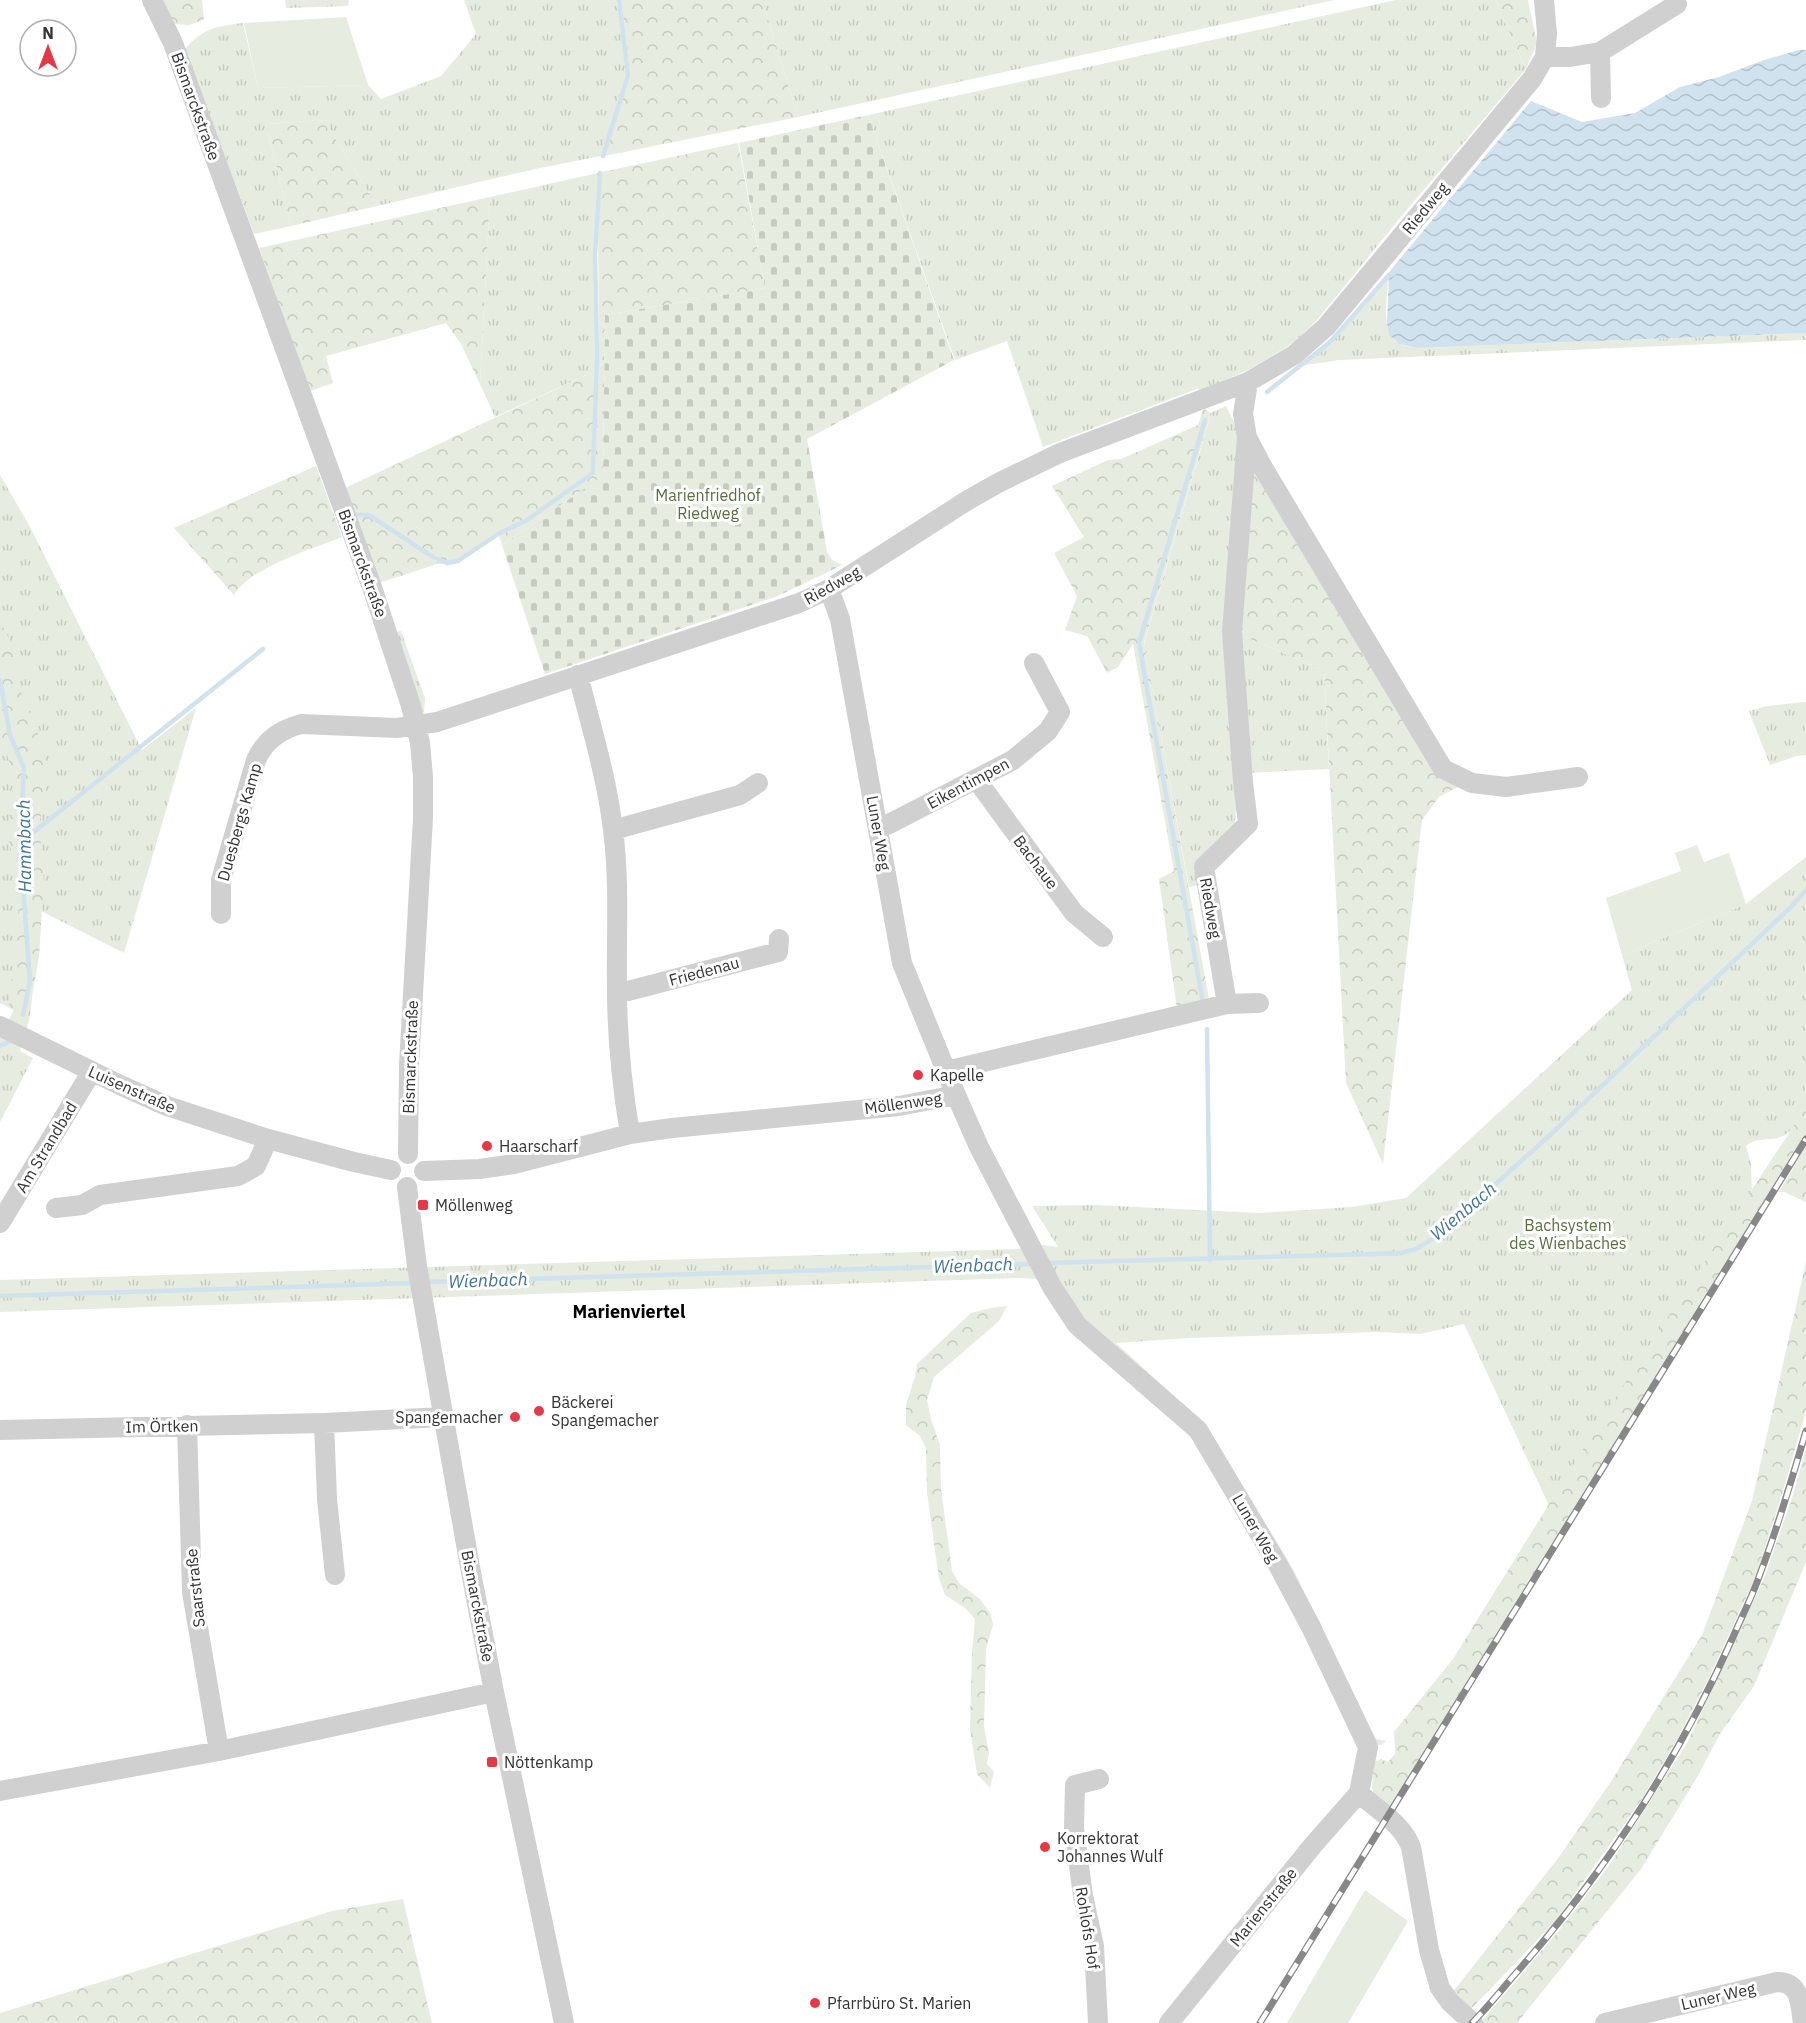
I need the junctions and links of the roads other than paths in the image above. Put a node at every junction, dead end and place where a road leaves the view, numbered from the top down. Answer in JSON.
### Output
{"nodes":[{"id":1,"x":152,"y":0,"type":"edge"},
{"id":2,"x":1544,"y":0,"type":"edge"},
{"id":3,"x":1677,"y":4,"type":"dead end"},
{"id":4,"x":1600,"y":52,"type":"junction"},
{"id":5,"x":1545,"y":57,"type":"junction"},
{"id":6,"x":1600,"y":98,"type":"dead end"},
{"id":7,"x":1248,"y":382,"type":"junction"},
{"id":8,"x":1226,"y":391,"type":"junction"},
{"id":9,"x":1243,"y":414,"type":"junction"},
{"id":10,"x":1246,"y":436,"type":"junction"},
{"id":11,"x":829,"y":589,"type":"junction"},
{"id":12,"x":1034,"y":663,"type":"dead end"},
{"id":13,"x":578,"y":675,"type":"junction"},
{"id":14,"x":416,"y":726,"type":"junction"},
{"id":15,"x":1578,"y":777,"type":"dead end"},
{"id":16,"x":976,"y":779,"type":"junction"},
{"id":17,"x":758,"y":783,"type":"dead end"},
{"id":18,"x":878,"y":828,"type":"junction"},
{"id":19,"x":613,"y":830,"type":"junction"},
{"id":20,"x":221,"y":914,"type":"dead end"},
{"id":21,"x":1103,"y":937,"type":"dead end"},
{"id":22,"x":779,"y":939,"type":"dead end"},
{"id":23,"x":617,"y":990,"type":"junction"},
{"id":24,"x":1259,"y":1003,"type":"dead end"},
{"id":25,"x":1227,"y":1004,"type":"junction"},
{"id":26,"x":0,"y":1026,"type":"edge"},
{"id":27,"x":92,"y":1071,"type":"junction"},
{"id":28,"x":946,"y":1071,"type":"junction"},
{"id":29,"x":956,"y":1095,"type":"junction"},
{"id":30,"x":630,"y":1134,"type":"junction"},
{"id":31,"x":268,"y":1139,"type":"junction"},
{"id":32,"x":408,"y":1154,"type":"junction"},
{"id":33,"x":391,"y":1170,"type":"junction"},
{"id":34,"x":424,"y":1171,"type":"junction"},
{"id":35,"x":407,"y":1187,"type":"junction"},
{"id":36,"x":56,"y":1208,"type":"dead end"},
{"id":37,"x":0,"y":1223,"type":"edge"},
{"id":38,"x":443,"y":1417,"type":"junction"},
{"id":39,"x":324,"y":1423,"type":"junction"},
{"id":40,"x":187,"y":1425,"type":"junction"},
{"id":41,"x":0,"y":1430,"type":"edge"},
{"id":42,"x":335,"y":1575,"type":"dead end"},
{"id":43,"x":494,"y":1692,"type":"junction"},
{"id":44,"x":219,"y":1750,"type":"junction"},
{"id":45,"x":1099,"y":1779,"type":"dead end"},
{"id":46,"x":0,"y":1791,"type":"edge"},
{"id":47,"x":1359,"y":1794,"type":"junction"},
{"id":48,"x":564,"y":2023,"type":"edge"},
{"id":49,"x":1098,"y":2023,"type":"edge"},
{"id":50,"x":1169,"y":2023,"type":"edge"},
{"id":51,"x":1473,"y":2023,"type":"edge"},
{"id":52,"x":1605,"y":2023,"type":"edge"},
{"id":53,"x":1803,"y":2023,"type":"edge"}],
"edges":[{"from":1,"to":14,"type":"street","name":"Bismarckstraße"},
{"from":2,"to":5,"type":"street","name":"Riedweg"},
{"from":3,"to":4,"type":"street"},
{"from":4,"to":5,"type":"street"},
{"from":4,"to":6,"type":"street"},
{"from":5,"to":7,"type":"street","name":"Riedweg"},
{"from":7,"to":8,"type":"street","name":"Riedweg"},
{"from":7,"to":9,"type":"street","name":"Riedweg"},
{"from":8,"to":9,"type":"street","name":"Riedweg"},
{"from":8,"to":11,"type":"street","name":"Riedweg"},
{"from":9,"to":10,"type":"street","name":"Riedweg"},
{"from":10,"to":15,"type":"street","name":"Riedweg"},
{"from":10,"to":25,"type":"street","name":"Riedweg"},
{"from":11,"to":13,"type":"street","name":"Riedweg"},
{"from":11,"to":18,"type":"street","name":"Luner Weg"},
{"from":12,"to":16,"type":"street","name":"Eikentimpen"},
{"from":13,"to":14,"type":"street","name":"Riedweg"},
{"from":13,"to":19,"type":"street"},
{"from":14,"to":20,"type":"street","name":"Duesbergs Kamp"},
{"from":14,"to":32,"type":"street","name":"Bismarckstraße"},
{"from":16,"to":18,"type":"street","name":"Eikentimpen"},
{"from":16,"to":21,"type":"street","name":"Bachaue"},
{"from":17,"to":19,"type":"street"},
{"from":18,"to":28,"type":"street","name":"Luner Weg"},
{"from":19,"to":23,"type":"street"},
{"from":22,"to":23,"type":"street","name":"Friedenau"},
{"from":23,"to":30,"type":"street"},
{"from":24,"to":25,"type":"street"},
{"from":25,"to":28,"type":"street"},
{"from":26,"to":27,"type":"street","name":"Luisenstraße"},
{"from":27,"to":31,"type":"street","name":"Luisenstraße"},
{"from":27,"to":37,"type":"street","name":"Am Strandbad"},
{"from":28,"to":29,"type":"street","name":"Luner Weg"},
{"from":29,"to":30,"type":"street","name":"Möllenweg"},
{"from":29,"to":47,"type":"street","name":"Luner Weg"},
{"from":30,"to":34,"type":"street","name":"Möllenweg"},
{"from":31,"to":33,"type":"street","name":"Luisenstraße"},
{"from":31,"to":36,"type":"street"},
{"from":32,"to":33,"type":"street"},
{"from":32,"to":34,"type":"street"},
{"from":33,"to":35,"type":"street"},
{"from":34,"to":35,"type":"street"},
{"from":35,"to":38,"type":"street","name":"Bismarckstraße"},
{"from":38,"to":39,"type":"street","name":"Im Örtken"},
{"from":38,"to":43,"type":"street","name":"Bismarckstraße"},
{"from":39,"to":40,"type":"street","name":"Im Örtken"},
{"from":39,"to":42,"type":"street"},
{"from":40,"to":41,"type":"street","name":"Im Örtken"},
{"from":40,"to":44,"type":"street","name":"Saarstraße"},
{"from":43,"to":44,"type":"street"},
{"from":43,"to":48,"type":"street","name":"Bismarckstraße"},
{"from":44,"to":46,"type":"street"},
{"from":45,"to":49,"type":"street","name":"Rohlofs Hof"},
{"from":47,"to":50,"type":"street","name":"Marienstraße"},
{"from":47,"to":51,"type":"street"},
{"from":52,"to":53,"type":"street","name":"Luner Weg"}]}
